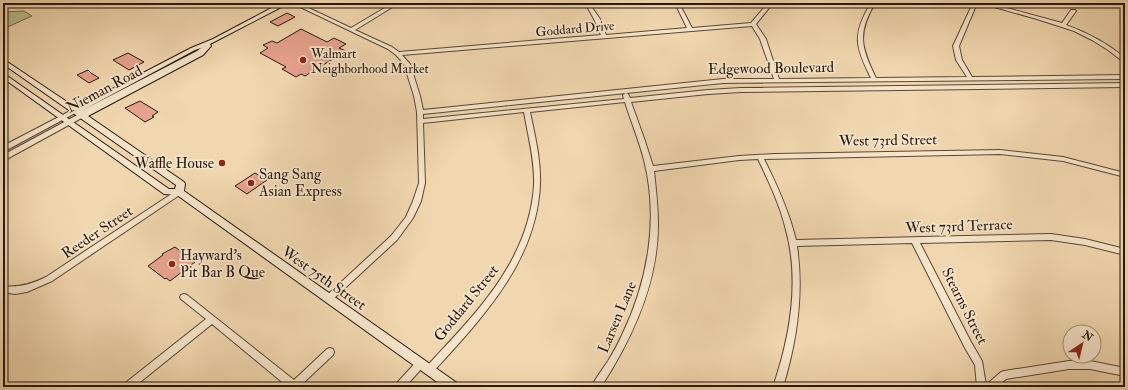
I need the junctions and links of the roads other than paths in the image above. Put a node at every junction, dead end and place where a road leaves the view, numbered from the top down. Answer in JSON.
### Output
{"nodes":[{"id":1,"x":286,"y":3,"type":"edge"},
{"id":2,"x":294,"y":3,"type":"edge"},
{"id":3,"x":397,"y":3,"type":"edge"},
{"id":4,"x":587,"y":3,"type":"edge"},
{"id":5,"x":677,"y":3,"type":"edge"},
{"id":6,"x":771,"y":3,"type":"edge"},
{"id":7,"x":873,"y":3,"type":"edge"},
{"id":8,"x":975,"y":3,"type":"edge"},
{"id":9,"x":982,"y":3,"type":"edge"},
{"id":10,"x":1073,"y":11,"type":"dead end"},
{"id":11,"x":753,"y":24,"type":"junction"},
{"id":12,"x":1063,"y":25,"type":"junction"},
{"id":13,"x":690,"y":29,"type":"junction"},
{"id":14,"x":351,"y":30,"type":"junction"},
{"id":15,"x":604,"y":36,"type":"junction"},
{"id":16,"x":398,"y":54,"type":"junction"},
{"id":17,"x":3,"y":61,"type":"edge"},
{"id":18,"x":1125,"y":61,"type":"edge"},
{"id":19,"x":3,"y":75,"type":"edge"},
{"id":20,"x":1125,"y":77,"type":"edge"},
{"id":21,"x":971,"y":79,"type":"junction"},
{"id":22,"x":777,"y":80,"type":"junction"},
{"id":23,"x":874,"y":80,"type":"junction"},
{"id":24,"x":1125,"y":85,"type":"edge"},
{"id":25,"x":625,"y":91,"type":"junction"},
{"id":26,"x":627,"y":100,"type":"junction"},
{"id":27,"x":527,"y":110,"type":"junction"},
{"id":28,"x":420,"y":112,"type":"junction"},
{"id":29,"x":80,"y":113,"type":"junction"},
{"id":30,"x":66,"y":120,"type":"junction"},
{"id":31,"x":420,"y":121,"type":"junction"},
{"id":32,"x":3,"y":149,"type":"edge"},
{"id":33,"x":760,"y":157,"type":"junction"},
{"id":34,"x":3,"y":158,"type":"edge"},
{"id":35,"x":650,"y":169,"type":"junction"},
{"id":36,"x":1125,"y":175,"type":"edge"},
{"id":37,"x":179,"y":192,"type":"junction"},
{"id":38,"x":915,"y":240,"type":"junction"},
{"id":39,"x":793,"y":243,"type":"junction"},
{"id":40,"x":1125,"y":252,"type":"edge"},
{"id":41,"x":3,"y":289,"type":"edge"},
{"id":42,"x":184,"y":297,"type":"dead end"},
{"id":43,"x":328,"y":299,"type":"junction"},
{"id":44,"x":211,"y":320,"type":"junction"},
{"id":45,"x":330,"y":352,"type":"dead end"},
{"id":46,"x":420,"y":364,"type":"junction"},
{"id":47,"x":429,"y":370,"type":"junction"},
{"id":48,"x":1125,"y":372,"type":"edge"},
{"id":49,"x":441,"y":384,"type":"edge"},
{"id":50,"x":127,"y":387,"type":"edge"},
{"id":51,"x":294,"y":387,"type":"edge"},
{"id":52,"x":399,"y":387,"type":"edge"},
{"id":53,"x":453,"y":387,"type":"edge"},
{"id":54,"x":596,"y":387,"type":"edge"},
{"id":55,"x":778,"y":387,"type":"edge"},
{"id":56,"x":982,"y":387,"type":"edge"},
{"id":57,"x":990,"y":387,"type":"edge"}],
"edges":[{"from":1,"to":29,"type":"main road","name":"Nieman Road"},
{"from":2,"to":14,"type":"street"},
{"from":3,"to":14,"type":"street"},
{"from":4,"to":15,"type":"street"},
{"from":5,"to":13,"type":"street"},
{"from":6,"to":11,"type":"street"},
{"from":7,"to":23,"type":"street"},
{"from":8,"to":21,"type":"street"},
{"from":9,"to":12,"type":"street"},
{"from":10,"to":12,"type":"street"},
{"from":11,"to":13,"type":"street","name":"Goddard Drive"},
{"from":11,"to":22,"type":"street"},
{"from":12,"to":18,"type":"street"},
{"from":13,"to":15,"type":"street","name":"Goddard Drive"},
{"from":14,"to":16,"type":"street"},
{"from":15,"to":16,"type":"street","name":"Goddard Drive"},
{"from":16,"to":28,"type":"street"},
{"from":17,"to":29,"type":"main road","name":"West 75th Street"},
{"from":19,"to":30,"type":"main road","name":"West 75th Street"},
{"from":20,"to":21,"type":"street","name":"Edgewood Boulevard"},
{"from":21,"to":23,"type":"street","name":"Edgewood Boulevard"},
{"from":22,"to":23,"type":"street","name":"Edgewood Boulevard"},
{"from":22,"to":25,"type":"street","name":"Edgewood Boulevard"},
{"from":24,"to":26,"type":"street","name":"Edgewood Boulevard"},
{"from":25,"to":26,"type":"street","name":"Larsen Lane"},
{"from":25,"to":28,"type":"street","name":"Edgewood Boulevard"},
{"from":26,"to":27,"type":"street","name":"Edgewood Boulevard"},
{"from":26,"to":35,"type":"street","name":"Larsen Lane"},
{"from":27,"to":31,"type":"street","name":"Edgewood Boulevard"},
{"from":27,"to":47,"type":"street","name":"Goddard Street"},
{"from":28,"to":31,"type":"street"},
{"from":29,"to":30,"type":"street","name":"Nieman Road"},
{"from":29,"to":37,"type":"main road","name":"West 75th Street"},
{"from":30,"to":32,"type":"street","name":"Nieman Road"},
{"from":30,"to":34,"type":"street","name":"Nieman Road"},
{"from":30,"to":37,"type":"main road","name":"West 75th Street"},
{"from":31,"to":43,"type":"street"},
{"from":33,"to":35,"type":"street","name":"West 73rd Street"},
{"from":33,"to":36,"type":"street","name":"West 73rd Street"},
{"from":33,"to":39,"type":"street"},
{"from":35,"to":54,"type":"street","name":"Larsen Lane"},
{"from":37,"to":41,"type":"street","name":"Reeder Street"},
{"from":37,"to":43,"type":"main road","name":"West 75th Street"},
{"from":38,"to":39,"type":"street","name":"West 73rd Terrace"},
{"from":38,"to":40,"type":"street","name":"West 73rd Terrace"},
{"from":38,"to":56,"type":"street","name":"Stearns Street"},
{"from":39,"to":55,"type":"street"},
{"from":42,"to":44,"type":"street"},
{"from":43,"to":46,"type":"main road","name":"West 75th Street"},
{"from":44,"to":50,"type":"street"},
{"from":44,"to":51,"type":"street"},
{"from":45,"to":51,"type":"street"},
{"from":46,"to":47,"type":"main road","name":"West 75th Street"},
{"from":46,"to":52,"type":"street"},
{"from":47,"to":49,"type":"main road","name":"West 75th Street"},
{"from":48,"to":57,"type":"street"},
{"from":49,"to":53,"type":"main road","name":"West 75th Street"}]}
